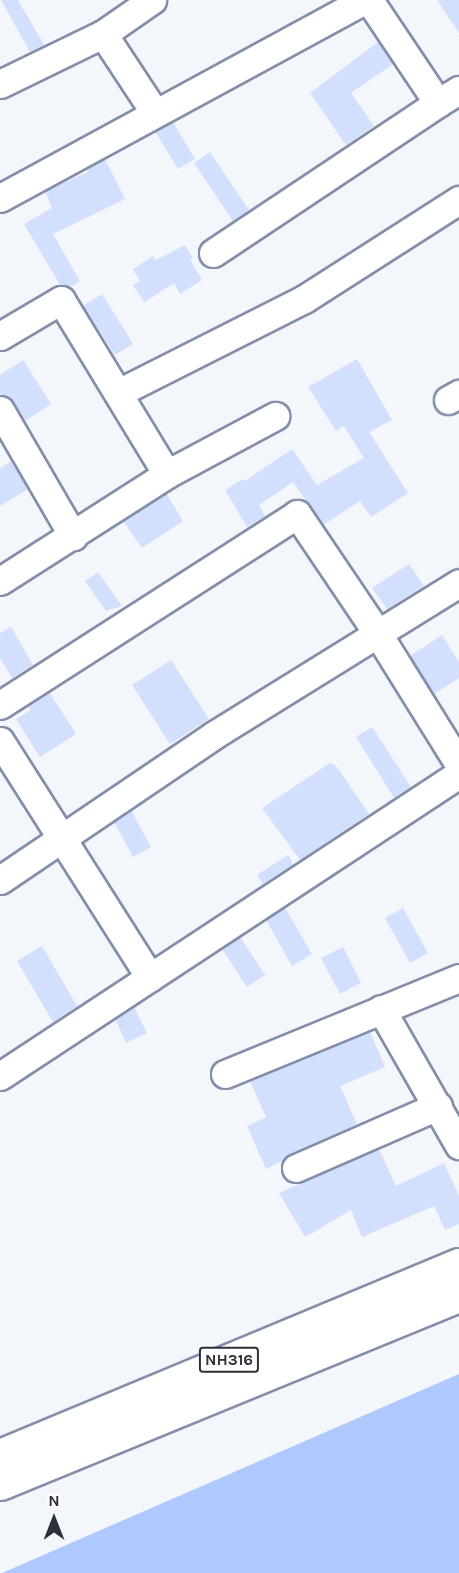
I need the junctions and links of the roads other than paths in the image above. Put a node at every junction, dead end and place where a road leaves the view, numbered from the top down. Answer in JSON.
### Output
{"nodes":[{"id":1,"x":152,"y":0,"type":"edge"},
{"id":2,"x":364,"y":0,"type":"edge"},
{"id":3,"x":369,"y":0,"type":"edge"},
{"id":4,"x":103,"y":34,"type":"junction"},
{"id":5,"x":0,"y":84,"type":"edge"},
{"id":6,"x":448,"y":97,"type":"edge"},
{"id":7,"x":155,"y":113,"type":"junction"},
{"id":8,"x":0,"y":198,"type":"edge"},
{"id":9,"x":459,"y":200,"type":"edge"},
{"id":10,"x":213,"y":253,"type":"dead end"},
{"id":11,"x":0,"y":336,"type":"edge"},
{"id":12,"x":118,"y":393,"type":"junction"},
{"id":13,"x":0,"y":410,"type":"edge"},
{"id":14,"x":275,"y":416,"type":"dead end"},
{"id":15,"x":167,"y":474,"type":"junction"},
{"id":16,"x":74,"y":536,"type":"junction"},
{"id":17,"x":0,"y":580,"type":"edge"},
{"id":18,"x":459,"y":584,"type":"edge"},
{"id":19,"x":378,"y":634,"type":"junction"},
{"id":20,"x":0,"y":705,"type":"edge"},
{"id":21,"x":0,"y":741,"type":"edge"},
{"id":22,"x":459,"y":764,"type":"edge"},
{"id":23,"x":459,"y":774,"type":"edge"},
{"id":24,"x":61,"y":839,"type":"junction"},
{"id":25,"x":0,"y":880,"type":"edge"},
{"id":26,"x":150,"y":977,"type":"junction"},
{"id":27,"x":459,"y":978,"type":"edge"},
{"id":28,"x":381,"y":1009,"type":"junction"},
{"id":29,"x":225,"y":1074,"type":"dead end"},
{"id":30,"x":0,"y":1076,"type":"edge"},
{"id":31,"x":438,"y":1106,"type":"junction"},
{"id":32,"x":459,"y":1145,"type":"edge"},
{"id":33,"x":296,"y":1168,"type":"dead end"},
{"id":34,"x":459,"y":1265,"type":"edge"},
{"id":35,"x":459,"y":1295,"type":"edge"},
{"id":36,"x":0,"y":1456,"type":"edge"},
{"id":37,"x":0,"y":1483,"type":"edge"}],
"edges":[{"from":1,"to":4,"type":"street"},
{"from":2,"to":7,"type":"street"},
{"from":3,"to":6,"type":"street"},
{"from":4,"to":5,"type":"street"},
{"from":4,"to":7,"type":"street"},
{"from":6,"to":10,"type":"street"},
{"from":7,"to":8,"type":"street"},
{"from":9,"to":12,"type":"street"},
{"from":11,"to":12,"type":"street"},
{"from":12,"to":15,"type":"street"},
{"from":13,"to":16,"type":"street"},
{"from":14,"to":15,"type":"street"},
{"from":15,"to":16,"type":"street"},
{"from":16,"to":17,"type":"street"},
{"from":18,"to":19,"type":"street"},
{"from":19,"to":20,"type":"street"},
{"from":19,"to":22,"type":"street"},
{"from":19,"to":24,"type":"street"},
{"from":21,"to":24,"type":"street"},
{"from":23,"to":26,"type":"street"},
{"from":24,"to":25,"type":"street"},
{"from":24,"to":26,"type":"street"},
{"from":26,"to":30,"type":"street"},
{"from":27,"to":28,"type":"street"},
{"from":28,"to":29,"type":"street"},
{"from":28,"to":31,"type":"street"},
{"from":31,"to":32,"type":"street"},
{"from":31,"to":33,"type":"street"},
{"from":34,"to":36,"type":"highway","number":"NH316"},
{"from":35,"to":37,"type":"highway","number":"NH316"}]}
